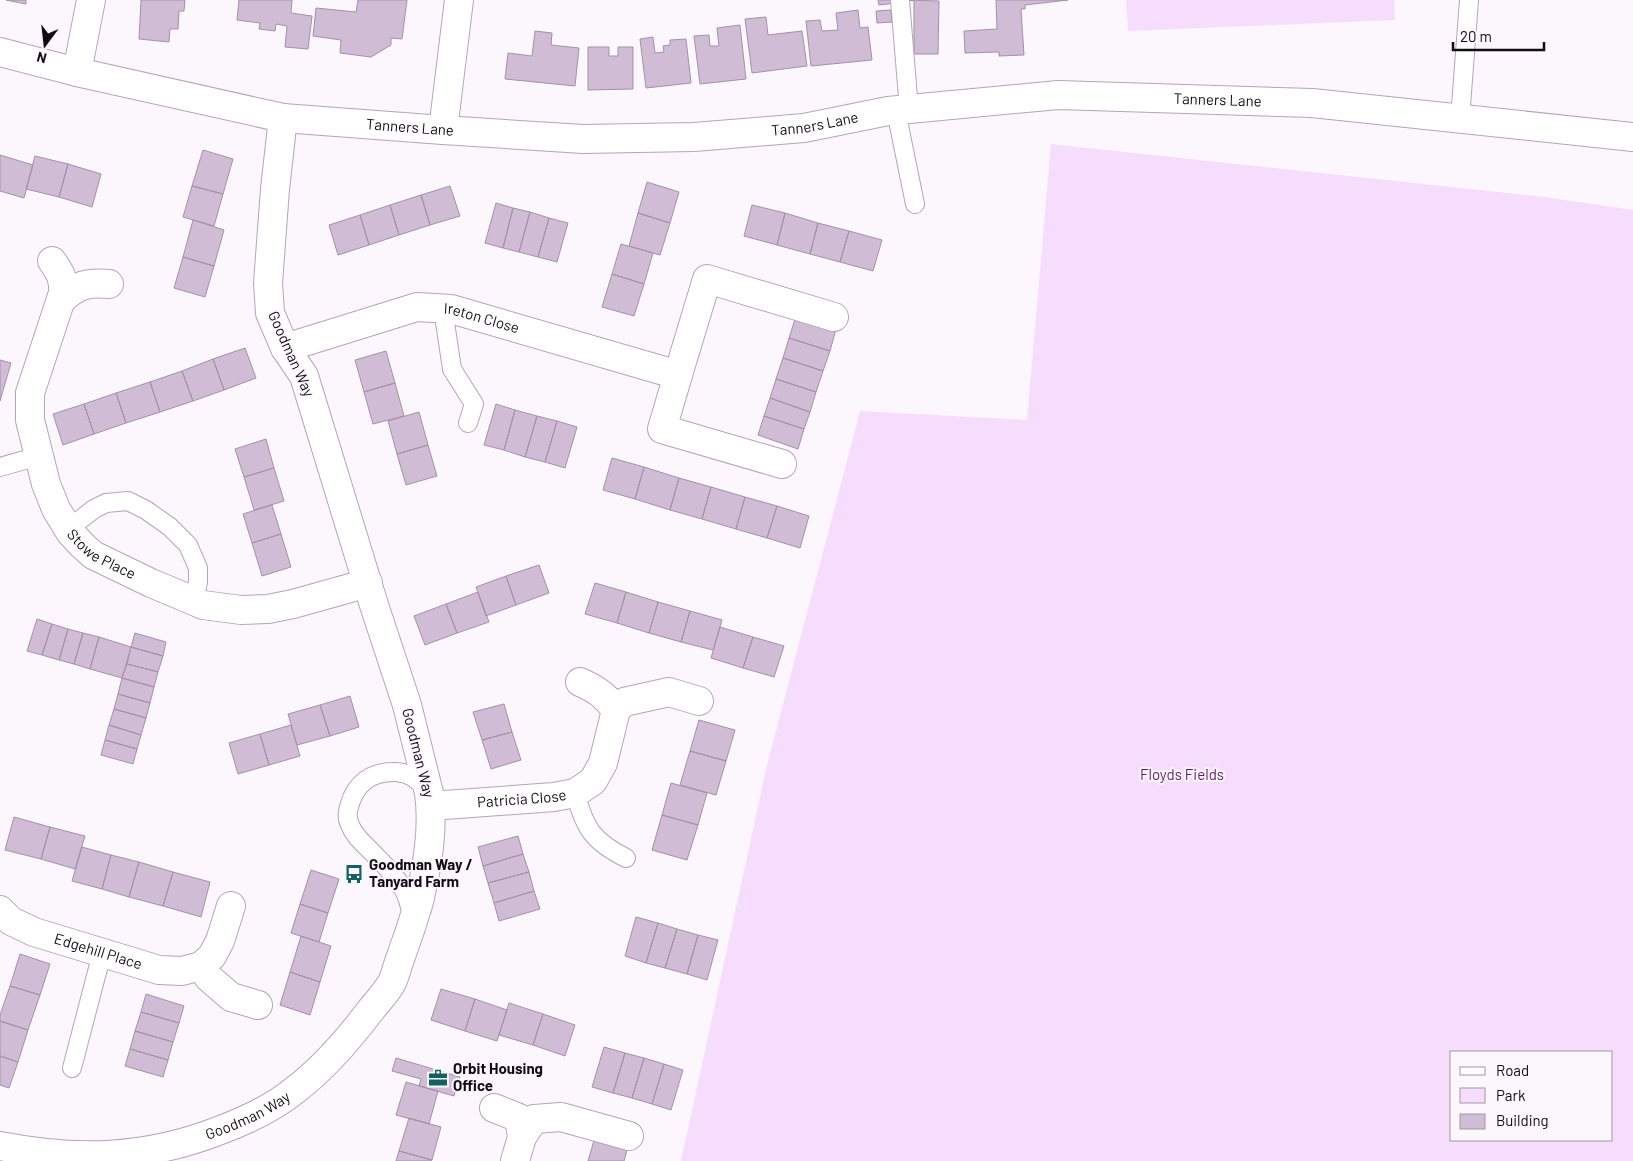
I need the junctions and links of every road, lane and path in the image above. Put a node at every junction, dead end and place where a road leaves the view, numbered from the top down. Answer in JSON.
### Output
{"nodes":[{"id":1,"x":91,"y":0,"type":"edge"},
{"id":2,"x":459,"y":0,"type":"edge"},
{"id":3,"x":900,"y":0,"type":"edge"},
{"id":4,"x":1469,"y":0,"type":"edge"},
{"id":5,"x":0,"y":52,"type":"edge"},
{"id":6,"x":77,"y":72,"type":"junction"},
{"id":7,"x":903,"y":110,"type":"junction"},
{"id":8,"x":282,"y":118,"type":"junction"},
{"id":9,"x":1460,"y":119,"type":"junction"},
{"id":10,"x":443,"y":130,"type":"junction"},
{"id":11,"x":1633,"y":137,"type":"edge"},
{"id":12,"x":915,"y":204,"type":"dead end"},
{"id":13,"x":52,"y":262,"type":"dead end"},
{"id":14,"x":109,"y":284,"type":"dead end"},
{"id":15,"x":61,"y":300,"type":"junction"},
{"id":16,"x":443,"y":309,"type":"junction"},
{"id":17,"x":834,"y":317,"type":"dead end"},
{"id":18,"x":285,"y":348,"type":"junction"},
{"id":19,"x":678,"y":375,"type":"junction"},
{"id":20,"x":468,"y":423,"type":"dead end"},
{"id":21,"x":39,"y":456,"type":"junction"},
{"id":22,"x":782,"y":464,"type":"dead end"},
{"id":23,"x":0,"y":467,"type":"edge"},
{"id":24,"x":68,"y":529,"type":"junction"},
{"id":25,"x":368,"y":583,"type":"junction"},
{"id":26,"x":194,"y":601,"type":"junction"},
{"id":27,"x":580,"y":682,"type":"dead end"},
{"id":28,"x":699,"y":701,"type":"dead end"},
{"id":29,"x":616,"y":710,"type":"junction"},
{"id":30,"x":575,"y":793,"type":"junction"},
{"id":31,"x":430,"y":800,"type":"junction"},
{"id":32,"x":626,"y":858,"type":"dead end"},
{"id":33,"x":231,"y":906,"type":"dead end"},
{"id":34,"x":0,"y":910,"type":"edge"},
{"id":35,"x":414,"y":921,"type":"junction"},
{"id":36,"x":102,"y":953,"type":"junction"},
{"id":37,"x":201,"y":966,"type":"junction"},
{"id":38,"x":258,"y":1005,"type":"dead end"},
{"id":39,"x":72,"y":1068,"type":"dead end"},
{"id":40,"x":494,"y":1108,"type":"dead end"},
{"id":41,"x":629,"y":1136,"type":"dead end"},
{"id":42,"x":0,"y":1146,"type":"edge"},
{"id":43,"x":518,"y":1149,"type":"edge"},
{"id":44,"x":185,"y":1152,"type":"edge"}],
"edges":[{"from":1,"to":6,"type":"street"},
{"from":2,"to":10,"type":"street"},
{"from":3,"to":7,"type":"lane"},
{"from":4,"to":9,"type":"lane"},
{"from":5,"to":6,"type":"street","name":"Tanners Lane"},
{"from":6,"to":8,"type":"street","name":"Tanners Lane"},
{"from":7,"to":9,"type":"street","name":"Tanners Lane"},
{"from":7,"to":10,"type":"street","name":"Tanners Lane"},
{"from":7,"to":12,"type":"lane"},
{"from":8,"to":10,"type":"street","name":"Tanners Lane"},
{"from":8,"to":18,"type":"street","name":"Goodman Way"},
{"from":9,"to":11,"type":"street","name":"Tanners Lane"},
{"from":13,"to":15,"type":"street","name":"Stowe Place"},
{"from":14,"to":15,"type":"street"},
{"from":15,"to":21,"type":"street","name":"Stowe Place"},
{"from":16,"to":18,"type":"street","name":"Ireton Close"},
{"from":16,"to":19,"type":"street","name":"Ireton Close"},
{"from":16,"to":20,"type":"lane"},
{"from":17,"to":19,"type":"street"},
{"from":18,"to":25,"type":"street","name":"Goodman Way"},
{"from":19,"to":22,"type":"street"},
{"from":21,"to":23,"type":"lane"},
{"from":21,"to":24,"type":"street","name":"Stowe Place"},
{"from":24,"to":26,"type":"street","name":"Stowe Place"},
{"from":24,"to":26,"type":"lane"},
{"from":25,"to":26,"type":"street","name":"Stowe Place"},
{"from":25,"to":31,"type":"street","name":"Goodman Way"},
{"from":27,"to":29,"type":"street"},
{"from":28,"to":29,"type":"street"},
{"from":29,"to":30,"type":"street","name":"Patricia Close"},
{"from":30,"to":31,"type":"street","name":"Patricia Close"},
{"from":30,"to":32,"type":"lane"},
{"from":31,"to":35,"type":"street","name":"Goodman Way"},
{"from":31,"to":35,"type":"lane"},
{"from":33,"to":37,"type":"street"},
{"from":34,"to":36,"type":"street","name":"Edgehill Place"},
{"from":35,"to":44,"type":"street","name":"Goodman Way"},
{"from":36,"to":37,"type":"street","name":"Edgehill Place"},
{"from":36,"to":39,"type":"lane"},
{"from":37,"to":38,"type":"street"},
{"from":40,"to":43,"type":"street"},
{"from":41,"to":43,"type":"street"},
{"from":42,"to":44,"type":"street","name":"Goodman Way"}]}
